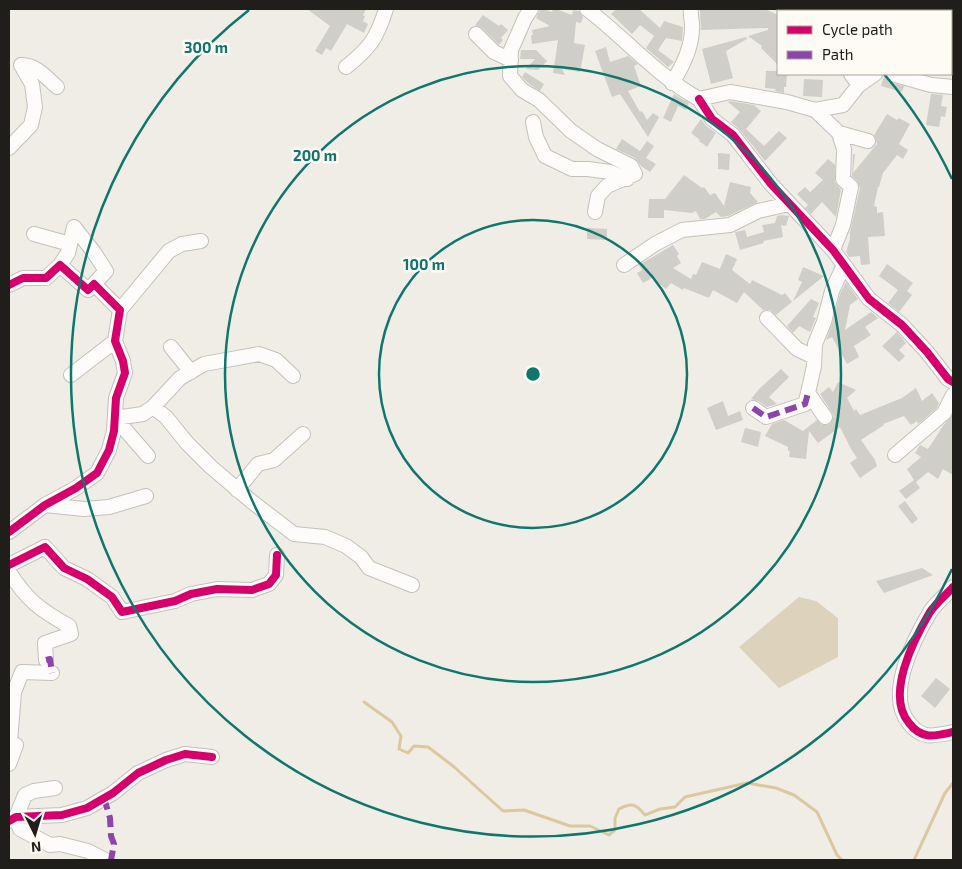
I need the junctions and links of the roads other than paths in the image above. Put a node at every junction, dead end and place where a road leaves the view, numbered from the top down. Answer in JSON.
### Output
{"nodes":[{"id":1,"x":386,"y":9,"type":"edge"},
{"id":2,"x":531,"y":9,"type":"edge"},
{"id":3,"x":587,"y":9,"type":"edge"},
{"id":4,"x":691,"y":9,"type":"edge"},
{"id":5,"x":476,"y":34,"type":"dead end"},
{"id":6,"x":511,"y":60,"type":"junction"},
{"id":7,"x":346,"y":67,"type":"dead end"},
{"id":8,"x":871,"y":75,"type":"edge"},
{"id":9,"x":896,"y":75,"type":"edge"},
{"id":10,"x":855,"y":79,"type":"edge"},
{"id":11,"x":672,"y":83,"type":"junction"},
{"id":12,"x":57,"y":87,"type":"dead end"},
{"id":13,"x":953,"y":87,"type":"edge"},
{"id":14,"x":699,"y":99,"type":"junction"},
{"id":15,"x":815,"y":110,"type":"junction"},
{"id":16,"x":533,"y":122,"type":"dead end"},
{"id":17,"x":839,"y":133,"type":"junction"},
{"id":18,"x":868,"y":141,"type":"dead end"},
{"id":19,"x":9,"y":148,"type":"edge"},
{"id":20,"x":627,"y":179,"type":"junction"},
{"id":21,"x":789,"y":204,"type":"junction"},
{"id":22,"x":595,"y":212,"type":"dead end"},
{"id":23,"x":34,"y":234,"type":"dead end"},
{"id":24,"x":202,"y":241,"type":"dead end"},
{"id":25,"x":70,"y":244,"type":"junction"},
{"id":26,"x":833,"y":250,"type":"junction"},
{"id":27,"x":60,"y":265,"type":"junction"},
{"id":28,"x":624,"y":265,"type":"dead end"},
{"id":29,"x":844,"y":266,"type":"junction"},
{"id":30,"x":94,"y":284,"type":"junction"},
{"id":31,"x":9,"y":285,"type":"edge"},
{"id":32,"x":120,"y":310,"type":"junction"},
{"id":33,"x":766,"y":318,"type":"dead end"},
{"id":34,"x":115,"y":341,"type":"junction"},
{"id":35,"x":172,"y":347,"type":"dead end"},
{"id":36,"x":814,"y":357,"type":"junction"},
{"id":37,"x":191,"y":372,"type":"junction"},
{"id":38,"x":71,"y":375,"type":"dead end"},
{"id":39,"x":293,"y":376,"type":"dead end"},
{"id":40,"x":953,"y":382,"type":"edge"},
{"id":41,"x":808,"y":393,"type":"junction"},
{"id":42,"x":953,"y":395,"type":"edge"},
{"id":43,"x":154,"y":407,"type":"junction"},
{"id":44,"x":753,"y":408,"type":"dead end"},
{"id":45,"x":824,"y":416,"type":"dead end"},
{"id":46,"x":115,"y":418,"type":"junction"},
{"id":47,"x":303,"y":434,"type":"dead end"},
{"id":48,"x":895,"y":455,"type":"dead end"},
{"id":49,"x":148,"y":456,"type":"dead end"},
{"id":50,"x":237,"y":490,"type":"junction"},
{"id":51,"x":146,"y":496,"type":"dead end"},
{"id":52,"x":46,"y":505,"type":"junction"},
{"id":53,"x":9,"y":532,"type":"edge"},
{"id":54,"x":277,"y":555,"type":"dead end"},
{"id":55,"x":9,"y":565,"type":"edge"},
{"id":56,"x":9,"y":572,"type":"edge"},
{"id":57,"x":412,"y":585,"type":"dead end"},
{"id":58,"x":953,"y":586,"type":"edge"},
{"id":59,"x":46,"y":660,"type":"dead end"},
{"id":60,"x":52,"y":673,"type":"dead end"},
{"id":61,"x":11,"y":692,"type":"edge"},
{"id":62,"x":953,"y":732,"type":"edge"},
{"id":63,"x":212,"y":757,"type":"dead end"},
{"id":64,"x":9,"y":764,"type":"edge"},
{"id":65,"x":55,"y":788,"type":"dead end"},
{"id":66,"x":12,"y":819,"type":"edge"},
{"id":67,"x":105,"y":860,"type":"edge"}],
"edges":[{"from":1,"to":7,"type":"street"},
{"from":2,"to":6,"type":"street"},
{"from":3,"to":11,"type":"street"},
{"from":4,"to":11,"type":"street"},
{"from":5,"to":6,"type":"street"},
{"from":6,"to":20,"type":"street"},
{"from":8,"to":10,"type":"street"},
{"from":9,"to":13,"type":"street"},
{"from":10,"to":15,"type":"street"},
{"from":11,"to":14,"type":"street"},
{"from":12,"to":19,"type":"street"},
{"from":14,"to":15,"type":"street"},
{"from":14,"to":21,"type":"street"},
{"from":15,"to":17,"type":"street"},
{"from":16,"to":20,"type":"street"},
{"from":17,"to":18,"type":"street"},
{"from":17,"to":26,"type":"street"},
{"from":20,"to":22,"type":"street"},
{"from":21,"to":26,"type":"street"},
{"from":21,"to":28,"type":"street"},
{"from":23,"to":25,"type":"street"},
{"from":24,"to":32,"type":"street"},
{"from":25,"to":27,"type":"street"},
{"from":25,"to":30,"type":"street"},
{"from":26,"to":29,"type":"street"},
{"from":27,"to":30,"type":"street"},
{"from":27,"to":31,"type":"street"},
{"from":29,"to":36,"type":"street"},
{"from":29,"to":40,"type":"street"},
{"from":30,"to":32,"type":"street"},
{"from":32,"to":34,"type":"street"},
{"from":33,"to":36,"type":"street"},
{"from":34,"to":38,"type":"street"},
{"from":34,"to":46,"type":"street"},
{"from":35,"to":37,"type":"street"},
{"from":36,"to":41,"type":"street"},
{"from":37,"to":39,"type":"street"},
{"from":37,"to":43,"type":"street"},
{"from":41,"to":44,"type":"street"},
{"from":41,"to":45,"type":"street"},
{"from":42,"to":48,"type":"street"},
{"from":43,"to":46,"type":"street"},
{"from":43,"to":50,"type":"street"},
{"from":46,"to":49,"type":"street"},
{"from":46,"to":52,"type":"street"},
{"from":47,"to":50,"type":"street"},
{"from":50,"to":57,"type":"street"},
{"from":51,"to":52,"type":"street"},
{"from":52,"to":53,"type":"street"},
{"from":54,"to":55,"type":"street"},
{"from":56,"to":59,"type":"street"},
{"from":58,"to":62,"type":"street"},
{"from":60,"to":61,"type":"street"},
{"from":61,"to":64,"type":"street"},
{"from":63,"to":66,"type":"street"},
{"from":65,"to":66,"type":"street"},
{"from":66,"to":67,"type":"street"}]}
